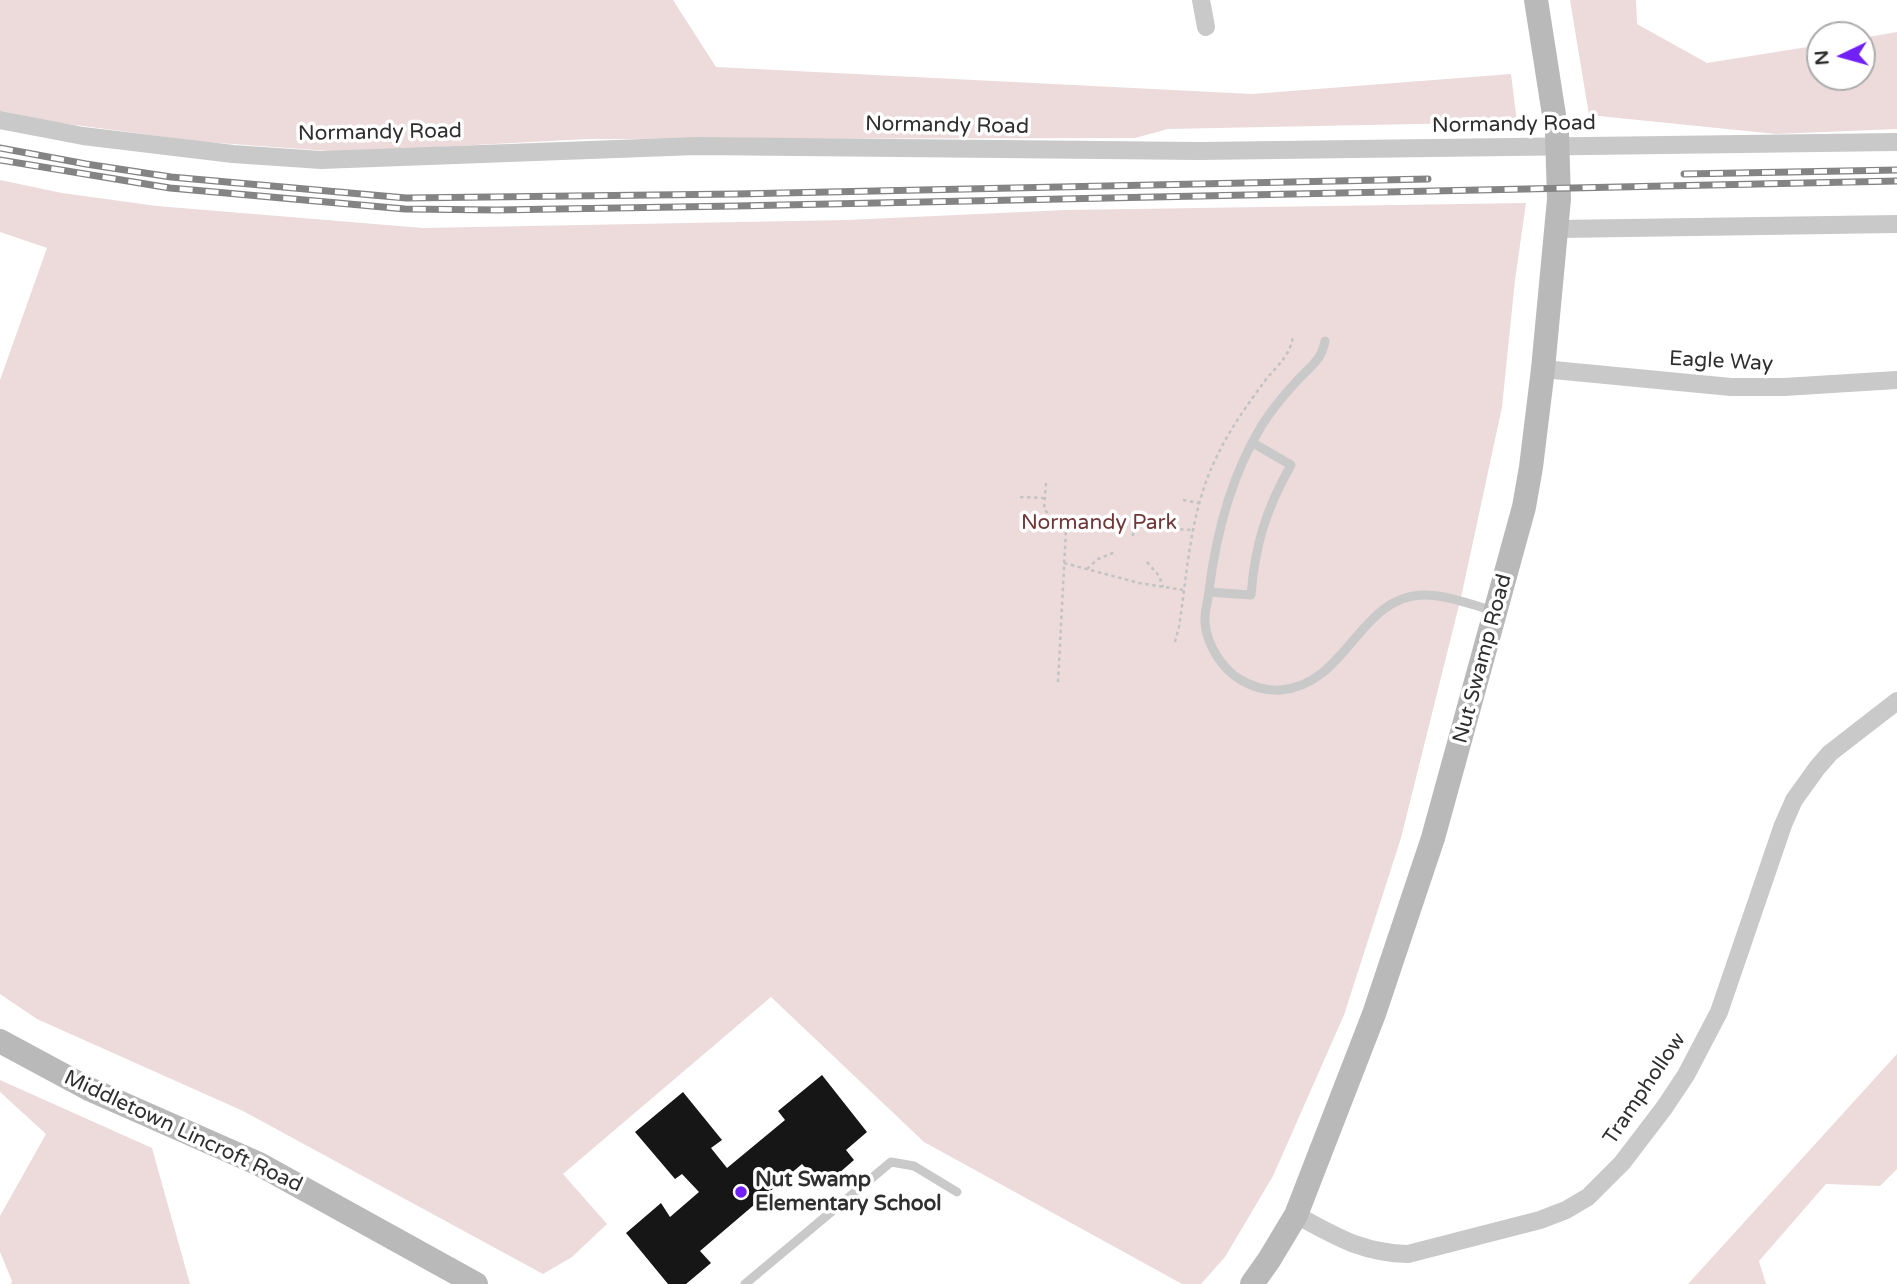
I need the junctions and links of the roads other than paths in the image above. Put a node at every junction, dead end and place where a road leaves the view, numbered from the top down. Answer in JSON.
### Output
{"nodes":[{"id":1,"x":1201,"y":0,"type":"edge"},
{"id":2,"x":1536,"y":0,"type":"edge"},
{"id":3,"x":1206,"y":27,"type":"dead end"},
{"id":4,"x":0,"y":120,"type":"edge"},
{"id":5,"x":1897,"y":142,"type":"edge"},
{"id":6,"x":1558,"y":148,"type":"junction"},
{"id":7,"x":1897,"y":224,"type":"edge"},
{"id":8,"x":1558,"y":229,"type":"junction"},
{"id":9,"x":1325,"y":341,"type":"dead end"},
{"id":10,"x":1543,"y":369,"type":"junction"},
{"id":11,"x":1897,"y":380,"type":"edge"},
{"id":12,"x":1253,"y":443,"type":"junction"},
{"id":13,"x":1209,"y":592,"type":"junction"},
{"id":14,"x":1496,"y":612,"type":"junction"},
{"id":15,"x":1897,"y":701,"type":"edge"},
{"id":16,"x":0,"y":1041,"type":"edge"},
{"id":17,"x":957,"y":1192,"type":"dead end"},
{"id":18,"x":1296,"y":1215,"type":"junction"},
{"id":19,"x":476,"y":1284,"type":"edge"},
{"id":20,"x":745,"y":1284,"type":"edge"},
{"id":21,"x":1252,"y":1284,"type":"edge"}],
"edges":[{"from":1,"to":3,"type":"street"},
{"from":2,"to":6,"type":"main road","name":"Nut Swamp Road"},
{"from":4,"to":6,"type":"street","name":"Normandy Road"},
{"from":5,"to":6,"type":"street","name":"Normandy Road"},
{"from":6,"to":8,"type":"main road","name":"Nut Swamp Road"},
{"from":7,"to":8,"type":"street"},
{"from":8,"to":10,"type":"main road","name":"Nut Swamp Road"},
{"from":9,"to":12,"type":"lane"},
{"from":10,"to":11,"type":"street","name":"Eagle Way"},
{"from":10,"to":14,"type":"main road","name":"Nut Swamp Road"},
{"from":12,"to":13,"type":"lane"},
{"from":12,"to":13,"type":"lane"},
{"from":13,"to":14,"type":"lane"},
{"from":14,"to":18,"type":"main road","name":"Nut Swamp Road"},
{"from":15,"to":18,"type":"street","name":"Tramphollow"},
{"from":16,"to":19,"type":"main road","name":"Middletown Lincroft Road"},
{"from":17,"to":20,"type":"lane"},
{"from":18,"to":21,"type":"main road","name":"Nut Swamp Road"}]}
